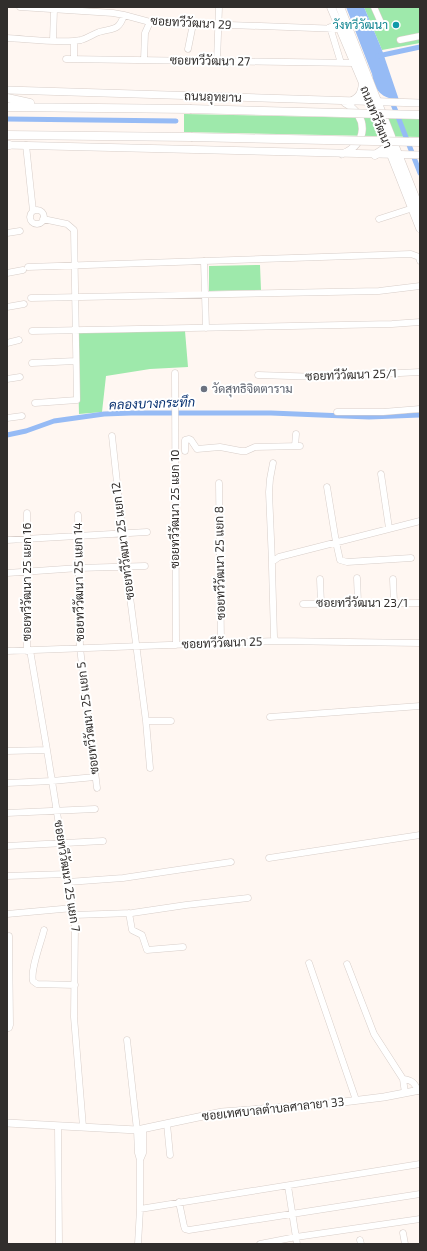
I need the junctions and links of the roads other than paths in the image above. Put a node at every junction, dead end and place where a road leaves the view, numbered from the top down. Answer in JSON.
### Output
{"nodes":[{"id":1,"x":20,"y":7,"type":"edge"},
{"id":2,"x":220,"y":7,"type":"edge"},
{"id":3,"x":374,"y":7,"type":"edge"},
{"id":4,"x":337,"y":8,"type":"edge"},
{"id":5,"x":54,"y":9,"type":"junction"},
{"id":6,"x":124,"y":15,"type":"junction"},
{"id":7,"x":150,"y":22,"type":"junction"},
{"id":8,"x":193,"y":24,"type":"junction"},
{"id":9,"x":219,"y":25,"type":"junction"},
{"id":10,"x":382,"y":25,"type":"dead end"},
{"id":11,"x":330,"y":27,"type":"junction"},
{"id":12,"x":340,"y":29,"type":"junction"},
{"id":13,"x":420,"y":36,"type":"edge"},
{"id":14,"x":7,"y":38,"type":"edge"},
{"id":15,"x":400,"y":40,"type":"dead end"},
{"id":16,"x":53,"y":41,"type":"junction"},
{"id":17,"x":74,"y":41,"type":"junction"},
{"id":18,"x":188,"y":49,"type":"dead end"},
{"id":19,"x":66,"y":59,"type":"dead end"},
{"id":20,"x":74,"y":59,"type":"junction"},
{"id":21,"x":144,"y":60,"type":"junction"},
{"id":22,"x":217,"y":62,"type":"junction"},
{"id":23,"x":341,"y":63,"type":"junction"},
{"id":24,"x":355,"y":63,"type":"junction"},
{"id":25,"x":363,"y":83,"type":"junction"},
{"id":26,"x":7,"y":90,"type":"edge"},
{"id":27,"x":7,"y":98,"type":"edge"},
{"id":28,"x":347,"y":102,"type":"junction"},
{"id":29,"x":377,"y":102,"type":"junction"},
{"id":30,"x":420,"y":103,"type":"edge"},
{"id":31,"x":7,"y":107,"type":"edge"},
{"id":32,"x":46,"y":107,"type":"junction"},
{"id":33,"x":420,"y":115,"type":"edge"},
{"id":34,"x":7,"y":135,"type":"edge"},
{"id":35,"x":420,"y":142,"type":"edge"},
{"id":36,"x":387,"y":143,"type":"junction"},
{"id":37,"x":8,"y":145,"type":"edge"},
{"id":38,"x":26,"y":145,"type":"junction"},
{"id":39,"x":341,"y":154,"type":"junction"},
{"id":40,"x":375,"y":155,"type":"junction"},
{"id":41,"x":397,"y":155,"type":"junction"},
{"id":42,"x":420,"y":155,"type":"edge"},
{"id":43,"x":416,"y":209,"type":"edge"},
{"id":44,"x":33,"y":211,"type":"junction"},
{"id":45,"x":43,"y":219,"type":"junction"},
{"id":46,"x":379,"y":219,"type":"dead end"},
{"id":47,"x":420,"y":228,"type":"edge"},
{"id":48,"x":20,"y":231,"type":"dead end"},
{"id":49,"x":7,"y":233,"type":"edge"},
{"id":50,"x":204,"y":261,"type":"junction"},
{"id":51,"x":420,"y":261,"type":"edge"},
{"id":52,"x":74,"y":266,"type":"junction"},
{"id":53,"x":7,"y":273,"type":"edge"},
{"id":54,"x":420,"y":286,"type":"edge"},
{"id":55,"x":205,"y":294,"type":"junction"},
{"id":56,"x":75,"y":297,"type":"junction"},
{"id":57,"x":31,"y":298,"type":"dead end"},
{"id":58,"x":24,"y":304,"type":"dead end"},
{"id":59,"x":7,"y":307,"type":"edge"},
{"id":60,"x":420,"y":322,"type":"edge"},
{"id":61,"x":206,"y":328,"type":"junction"},
{"id":62,"x":76,"y":330,"type":"junction"},
{"id":63,"x":32,"y":331,"type":"dead end"},
{"id":64,"x":19,"y":340,"type":"dead end"},
{"id":65,"x":7,"y":343,"type":"edge"},
{"id":66,"x":76,"y":361,"type":"junction"},
{"id":67,"x":32,"y":363,"type":"dead end"},
{"id":68,"x":420,"y":372,"type":"edge"},
{"id":69,"x":175,"y":373,"type":"dead end"},
{"id":70,"x":258,"y":375,"type":"dead end"},
{"id":71,"x":20,"y":377,"type":"dead end"},
{"id":72,"x":7,"y":379,"type":"edge"},
{"id":73,"x":36,"y":403,"type":"dead end"},
{"id":74,"x":420,"y":409,"type":"edge"},
{"id":75,"x":337,"y":412,"type":"dead end"},
{"id":76,"x":22,"y":416,"type":"dead end"},
{"id":77,"x":7,"y":418,"type":"edge"},
{"id":78,"x":296,"y":434,"type":"dead end"},
{"id":79,"x":112,"y":436,"type":"dead end"},
{"id":80,"x":197,"y":449,"type":"junction"},
{"id":81,"x":185,"y":451,"type":"junction"},
{"id":82,"x":174,"y":454,"type":"junction"},
{"id":83,"x":273,"y":463,"type":"dead end"},
{"id":84,"x":381,"y":474,"type":"dead end"},
{"id":85,"x":219,"y":483,"type":"dead end"},
{"id":86,"x":327,"y":487,"type":"dead end"},
{"id":87,"x":27,"y":513,"type":"dead end"},
{"id":88,"x":78,"y":515,"type":"dead end"},
{"id":89,"x":420,"y":520,"type":"edge"},
{"id":90,"x":389,"y":528,"type":"junction"},
{"id":91,"x":147,"y":532,"type":"dead end"},
{"id":92,"x":123,"y":534,"type":"junction"},
{"id":93,"x":78,"y":536,"type":"junction"},
{"id":94,"x":27,"y":539,"type":"junction"},
{"id":95,"x":7,"y":540,"type":"edge"},
{"id":96,"x":336,"y":542,"type":"junction"},
{"id":97,"x":411,"y":558,"type":"dead end"},
{"id":98,"x":272,"y":562,"type":"junction"},
{"id":99,"x":126,"y":566,"type":"junction"},
{"id":100,"x":145,"y":566,"type":"dead end"},
{"id":101,"x":79,"y":568,"type":"junction"},
{"id":102,"x":27,"y":572,"type":"junction"},
{"id":103,"x":7,"y":573,"type":"edge"},
{"id":104,"x":357,"y":578,"type":"dead end"},
{"id":105,"x":393,"y":578,"type":"dead end"},
{"id":106,"x":320,"y":579,"type":"dead end"},
{"id":107,"x":358,"y":603,"type":"junction"},
{"id":108,"x":394,"y":603,"type":"junction"},
{"id":109,"x":420,"y":603,"type":"edge"},
{"id":110,"x":303,"y":604,"type":"dead end"},
{"id":111,"x":321,"y":604,"type":"junction"},
{"id":112,"x":276,"y":641,"type":"junction"},
{"id":113,"x":222,"y":643,"type":"junction"},
{"id":114,"x":420,"y":643,"type":"edge"},
{"id":115,"x":176,"y":645,"type":"junction"},
{"id":116,"x":136,"y":646,"type":"junction"},
{"id":117,"x":80,"y":648,"type":"junction"},
{"id":118,"x":7,"y":651,"type":"edge"},
{"id":119,"x":28,"y":651,"type":"junction"},
{"id":120,"x":420,"y":706,"type":"edge"},
{"id":121,"x":270,"y":717,"type":"dead end"},
{"id":122,"x":146,"y":721,"type":"junction"},
{"id":123,"x":171,"y":721,"type":"dead end"},
{"id":124,"x":47,"y":750,"type":"junction"},
{"id":125,"x":7,"y":751,"type":"edge"},
{"id":126,"x":150,"y":768,"type":"dead end"},
{"id":127,"x":95,"y":777,"type":"junction"},
{"id":128,"x":52,"y":781,"type":"junction"},
{"id":129,"x":7,"y":783,"type":"edge"},
{"id":130,"x":96,"y":788,"type":"dead end"},
{"id":131,"x":95,"y":809,"type":"dead end"},
{"id":132,"x":57,"y":811,"type":"junction"},
{"id":133,"x":7,"y":814,"type":"edge"},
{"id":134,"x":420,"y":835,"type":"edge"},
{"id":135,"x":103,"y":841,"type":"dead end"},
{"id":136,"x":62,"y":843,"type":"junction"},
{"id":137,"x":7,"y":846,"type":"edge"},
{"id":138,"x":269,"y":858,"type":"dead end"},
{"id":139,"x":231,"y":862,"type":"dead end"},
{"id":140,"x":67,"y":874,"type":"junction"},
{"id":141,"x":7,"y":876,"type":"edge"},
{"id":142,"x":68,"y":882,"type":"junction"},
{"id":143,"x":248,"y":898,"type":"dead end"},
{"id":144,"x":72,"y":908,"type":"junction"},
{"id":145,"x":129,"y":913,"type":"junction"},
{"id":146,"x":7,"y":914,"type":"edge"},
{"id":147,"x":74,"y":915,"type":"junction"},
{"id":148,"x":44,"y":930,"type":"dead end"},
{"id":149,"x":9,"y":936,"type":"dead end"},
{"id":150,"x":183,"y":947,"type":"dead end"},
{"id":151,"x":309,"y":963,"type":"dead end"},
{"id":152,"x":347,"y":964,"type":"dead end"},
{"id":153,"x":75,"y":985,"type":"junction"},
{"id":154,"x":8,"y":1028,"type":"edge"},
{"id":155,"x":127,"y":1040,"type":"dead end"},
{"id":156,"x":403,"y":1079,"type":"junction"},
{"id":157,"x":419,"y":1090,"type":"edge"},
{"id":158,"x":405,"y":1093,"type":"junction"},
{"id":159,"x":356,"y":1100,"type":"junction"},
{"id":160,"x":7,"y":1123,"type":"edge"},
{"id":161,"x":167,"y":1124,"type":"junction"},
{"id":162,"x":58,"y":1126,"type":"junction"},
{"id":163,"x":83,"y":1127,"type":"junction"},
{"id":164,"x":140,"y":1130,"type":"junction"},
{"id":165,"x":170,"y":1155,"type":"dead end"},
{"id":166,"x":420,"y":1164,"type":"edge"},
{"id":167,"x":288,"y":1186,"type":"junction"},
{"id":168,"x":420,"y":1194,"type":"edge"},
{"id":169,"x":180,"y":1202,"type":"junction"},
{"id":170,"x":140,"y":1209,"type":"junction"},
{"id":171,"x":293,"y":1213,"type":"junction"},
{"id":172,"x":420,"y":1220,"type":"edge"},
{"id":173,"x":403,"y":1233,"type":"dead end"},
{"id":174,"x":296,"y":1241,"type":"edge"},
{"id":175,"x":60,"y":1244,"type":"edge"},
{"id":176,"x":138,"y":1244,"type":"edge"},
{"id":177,"x":260,"y":1244,"type":"edge"},
{"id":178,"x":405,"y":1244,"type":"edge"}],
"edges":[{"from":1,"to":5,"type":"street","name":"ซอยทวีวัฒนา 29"},
{"from":2,"to":9,"type":"street"},
{"from":3,"to":10,"type":"street"},
{"from":4,"to":12,"type":"main road","name":"ถนนทวีวัฒนา"},
{"from":4,"to":29,"type":"main road","name":"ถนนทวีวัฒนา"},
{"from":5,"to":6,"type":"street","name":"ซอยทวีวัฒนา 29"},
{"from":5,"to":16,"type":"street"},
{"from":6,"to":7,"type":"street","name":"ซอยทวีวัฒนา 29"},
{"from":6,"to":17,"type":"street"},
{"from":7,"to":8,"type":"street","name":"ซอยทวีวัฒนา 29"},
{"from":7,"to":21,"type":"street"},
{"from":8,"to":9,"type":"street","name":"ซอยทวีวัฒนา 29"},
{"from":8,"to":18,"type":"street"},
{"from":9,"to":11,"type":"street","name":"ซอยทวีวัฒนา 29"},
{"from":9,"to":22,"type":"street"},
{"from":11,"to":12,"type":"street","name":"ซอยทวีวัฒนา 29"},
{"from":11,"to":23,"type":"street"},
{"from":12,"to":24,"type":"main road","name":"ถนนทวีวัฒนา"},
{"from":13,"to":15,"type":"street"},
{"from":14,"to":16,"type":"street"},
{"from":16,"to":17,"type":"street"},
{"from":17,"to":20,"type":"street"},
{"from":19,"to":20,"type":"street","name":"ซอยทวีวัฒนา 27"},
{"from":20,"to":21,"type":"street","name":"ซอยทวีวัฒนา 27"},
{"from":21,"to":22,"type":"street","name":"ซอยทวีวัฒนา 27"},
{"from":22,"to":23,"type":"street","name":"ซอยทวีวัฒนา 27"},
{"from":23,"to":24,"type":"street","name":"ซอยทวีวัฒนา 27"},
{"from":24,"to":25,"type":"main road","name":"ถนนทวีวัฒนา"},
{"from":25,"to":28,"type":"main road"},
{"from":25,"to":29,"type":"main road","name":"ถนนทวีวัฒนา"},
{"from":26,"to":28,"type":"street","name":"ถนนอุทยาน"},
{"from":27,"to":32,"type":"main road"},
{"from":28,"to":29,"type":"street","name":"ถนนอุทยาน"},
{"from":28,"to":39,"type":"street"},
{"from":29,"to":30,"type":"street","name":"ถนนอุทยาน"},
{"from":29,"to":36,"type":"main road","name":"ถนนทวีวัฒนา"},
{"from":29,"to":41,"type":"main road","name":"ถนนทวีวัฒนา"},
{"from":31,"to":32,"type":"main road","name":"ถนนอุทยาน"},
{"from":32,"to":33,"type":"main road","name":"ถนนอุทยาน","bridge":true},
{"from":34,"to":35,"type":"main road","bridge":true},
{"from":36,"to":40,"type":"main road"},
{"from":36,"to":41,"type":"main road","name":"ถนนทวีวัฒนา"},
{"from":37,"to":38,"type":"street"},
{"from":38,"to":39,"type":"street"},
{"from":38,"to":44,"type":"street"},
{"from":39,"to":40,"type":"street"},
{"from":40,"to":41,"type":"street"},
{"from":41,"to":42,"type":"street"},
{"from":41,"to":43,"type":"main road","name":"ถนนทวีวัฒนา"},
{"from":43,"to":46,"type":"street"},
{"from":43,"to":47,"type":"main road","name":"ถนนทวีวัฒนา"},
{"from":44,"to":45,"type":"street"},
{"from":44,"to":45,"type":"street"},
{"from":45,"to":52,"type":"street"},
{"from":48,"to":49,"type":"street"},
{"from":50,"to":51,"type":"street"},
{"from":50,"to":52,"type":"street"},
{"from":50,"to":55,"type":"street"},
{"from":52,"to":53,"type":"street"},
{"from":52,"to":56,"type":"street"},
{"from":54,"to":55,"type":"street"},
{"from":55,"to":56,"type":"street"},
{"from":55,"to":61,"type":"street"},
{"from":56,"to":57,"type":"street"},
{"from":56,"to":62,"type":"street"},
{"from":58,"to":59,"type":"street"},
{"from":60,"to":61,"type":"street"},
{"from":61,"to":62,"type":"street"},
{"from":62,"to":63,"type":"street"},
{"from":62,"to":66,"type":"street"},
{"from":64,"to":65,"type":"street"},
{"from":66,"to":67,"type":"street"},
{"from":66,"to":73,"type":"street"},
{"from":68,"to":70,"type":"street","name":"ซอยทวีวัฒนา 25/1"},
{"from":69,"to":82,"type":"street","name":"ซอยทวีวัฒนา 25 แยก 10"},
{"from":71,"to":72,"type":"street"},
{"from":74,"to":75,"type":"street"},
{"from":76,"to":77,"type":"street"},
{"from":78,"to":80,"type":"street"},
{"from":79,"to":92,"type":"street","name":"ซอยทวีวัฒนา 25 แยก 12"},
{"from":80,"to":81,"type":"street"},
{"from":80,"to":81,"type":"street"},
{"from":81,"to":82,"type":"street"},
{"from":82,"to":115,"type":"street","name":"ซอยทวีวัฒนา 25 แยก 10"},
{"from":83,"to":98,"type":"street","name":"ซอยทวีวัฒนา 25"},
{"from":84,"to":90,"type":"street"},
{"from":85,"to":113,"type":"street","name":"ซอยทวีวัฒนา 25 แยก 8"},
{"from":86,"to":96,"type":"street"},
{"from":87,"to":94,"type":"street","name":"ซอยทวีวัฒนา 25 แยก 16"},
{"from":88,"to":93,"type":"street","name":"ซอยทวีวัฒนา 25 แยก 14"},
{"from":89,"to":90,"type":"street"},
{"from":90,"to":96,"type":"street"},
{"from":91,"to":92,"type":"street"},
{"from":92,"to":93,"type":"street"},
{"from":92,"to":99,"type":"street","name":"ซอยทวีวัฒนา 25 แยก 12"},
{"from":93,"to":94,"type":"street"},
{"from":93,"to":101,"type":"street","name":"ซอยทวีวัฒนา 25 แยก 14"},
{"from":94,"to":95,"type":"street"},
{"from":94,"to":102,"type":"street","name":"ซอยทวีวัฒนา 25 แยก 16"},
{"from":96,"to":97,"type":"street"},
{"from":96,"to":98,"type":"street"},
{"from":98,"to":112,"type":"street","name":"ซอยทวีวัฒนา 25"},
{"from":99,"to":100,"type":"street"},
{"from":99,"to":101,"type":"street"},
{"from":99,"to":116,"type":"street","name":"ซอยทวีวัฒนา 25 แยก 12"},
{"from":101,"to":102,"type":"street"},
{"from":101,"to":117,"type":"street","name":"ซอยทวีวัฒนา 25 แยก 14"},
{"from":102,"to":103,"type":"street"},
{"from":102,"to":119,"type":"street","name":"ซอยทวีวัฒนา 25 แยก 16"},
{"from":104,"to":107,"type":"street"},
{"from":105,"to":108,"type":"street"},
{"from":106,"to":111,"type":"street"},
{"from":107,"to":108,"type":"street","name":"ซอยทวีวัฒนา 23/1"},
{"from":107,"to":111,"type":"street","name":"ซอยทวีวัฒนา 23/1"},
{"from":108,"to":109,"type":"street","name":"ซอยทวีวัฒนา 23/1"},
{"from":110,"to":111,"type":"street","name":"ซอยทวีวัฒนา 23/1"},
{"from":112,"to":113,"type":"street","name":"ซอยทวีวัฒนา 25"},
{"from":112,"to":114,"type":"street"},
{"from":113,"to":115,"type":"street","name":"ซอยทวีวัฒนา 25"},
{"from":115,"to":116,"type":"street","name":"ซอยทวีวัฒนา 25"},
{"from":116,"to":117,"type":"street","name":"ซอยทวีวัฒนา 25"},
{"from":116,"to":122,"type":"street","name":"ซอยทวีวัฒนา 25 แยก 12"},
{"from":117,"to":119,"type":"street","name":"ซอยทวีวัฒนา 25"},
{"from":117,"to":127,"type":"street","name":"ซอยทวีวัฒนา 25 แยก 5"},
{"from":118,"to":119,"type":"street","name":"ซอยทวีวัฒนา 25"},
{"from":119,"to":124,"type":"street","name":"ซอยทวีวัฒนา 25 แยก 7"},
{"from":120,"to":121,"type":"street"},
{"from":122,"to":123,"type":"street"},
{"from":122,"to":126,"type":"street","name":"ซอยทวีวัฒนา 25 แยก 12"},
{"from":124,"to":125,"type":"street"},
{"from":124,"to":128,"type":"street","name":"ซอยทวีวัฒนา 25 แยก 7"},
{"from":127,"to":128,"type":"street"},
{"from":127,"to":130,"type":"street","name":"ซอยทวีวัฒนา 25 แยก 5"},
{"from":128,"to":129,"type":"street"},
{"from":128,"to":132,"type":"street","name":"ซอยทวีวัฒนา 25 แยก 7"},
{"from":131,"to":132,"type":"street"},
{"from":132,"to":133,"type":"street"},
{"from":132,"to":136,"type":"street","name":"ซอยทวีวัฒนา 25 แยก 7"},
{"from":134,"to":138,"type":"street"},
{"from":135,"to":136,"type":"street"},
{"from":136,"to":137,"type":"street"},
{"from":136,"to":140,"type":"street","name":"ซอยทวีวัฒนา 25 แยก 7"},
{"from":139,"to":142,"type":"street"},
{"from":140,"to":141,"type":"street"},
{"from":140,"to":142,"type":"street","name":"ซอยทวีวัฒนา 25 แยก 7"},
{"from":142,"to":144,"type":"street","name":"ซอยทวีวัฒนา 25 แยก 7"},
{"from":143,"to":145,"type":"street"},
{"from":144,"to":146,"type":"street"},
{"from":144,"to":147,"type":"street","name":"ซอยทวีวัฒนา 25 แยก 7"},
{"from":145,"to":147,"type":"street"},
{"from":145,"to":150,"type":"street"},
{"from":147,"to":153,"type":"street","name":"ซอยทวีวัฒนา 25 แยก 7"},
{"from":148,"to":153,"type":"street"},
{"from":149,"to":154,"type":"street"},
{"from":151,"to":159,"type":"street"},
{"from":152,"to":156,"type":"street"},
{"from":153,"to":163,"type":"street","name":"ซอยทวีวัฒนา 25 แยก 7"},
{"from":155,"to":164,"type":"street"},
{"from":156,"to":157,"type":"street"},
{"from":156,"to":158,"type":"street"},
{"from":157,"to":158,"type":"street","name":"ซอยเทศบาลตำบลศาลายา 33"},
{"from":158,"to":159,"type":"street","name":"ซอยเทศบาลตำบลศาลายา 33"},
{"from":159,"to":161,"type":"street","name":"ซอยเทศบาลตำบลศาลายา 33"},
{"from":160,"to":162,"type":"street","name":"ซอยเทศบาลตำบลศาลายา 33"},
{"from":161,"to":164,"type":"street","name":"ซอยเทศบาลตำบลศาลายา 33"},
{"from":161,"to":165,"type":"street"},
{"from":162,"to":163,"type":"street","name":"ซอยเทศบาลตำบลศาลายา 33"},
{"from":162,"to":175,"type":"street"},
{"from":163,"to":164,"type":"street","name":"ซอยเทศบาลตำบลศาลายา 33"},
{"from":164,"to":170,"type":"street"},
{"from":166,"to":167,"type":"street"},
{"from":167,"to":169,"type":"street"},
{"from":167,"to":171,"type":"street"},
{"from":168,"to":171,"type":"street"},
{"from":169,"to":170,"type":"street"},
{"from":169,"to":171,"type":"street"},
{"from":170,"to":176,"type":"street"},
{"from":171,"to":174,"type":"street"},
{"from":172,"to":174,"type":"street"},
{"from":173,"to":178,"type":"street"},
{"from":174,"to":177,"type":"street"}]}
